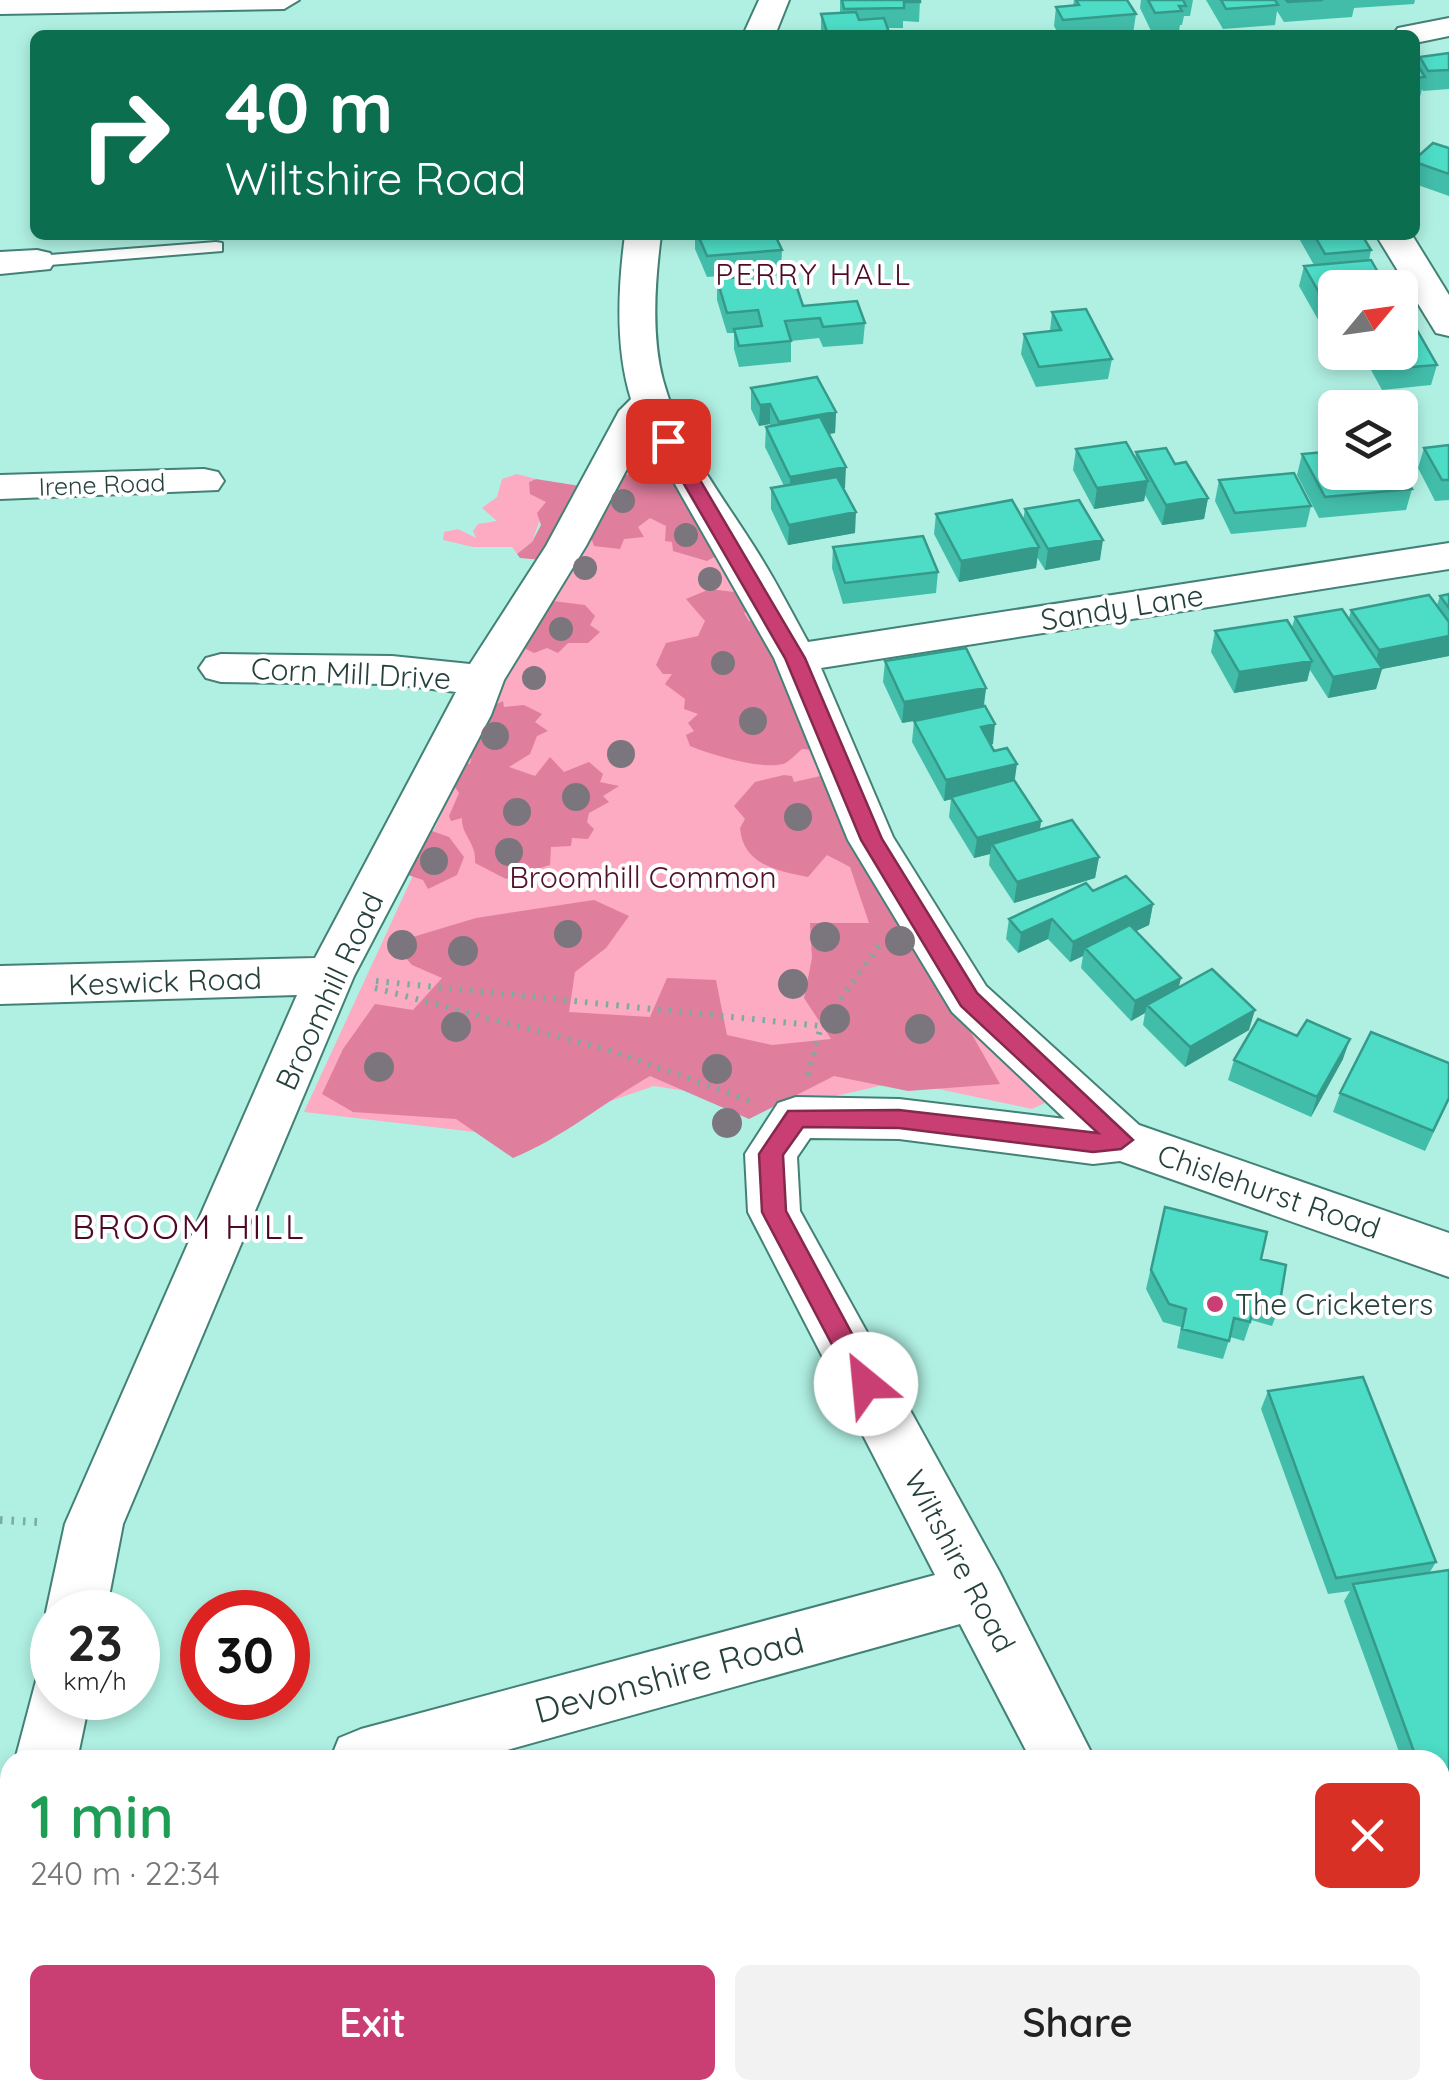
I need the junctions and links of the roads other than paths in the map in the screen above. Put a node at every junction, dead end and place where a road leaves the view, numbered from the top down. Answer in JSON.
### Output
{"nodes":[{"id":1,"x":284,"y":0,"type":"edge"},
{"id":2,"x":774,"y":0,"type":"edge"},
{"id":3,"x":0,"y":5,"type":"edge"},
{"id":4,"x":1449,"y":26,"type":"edge"},
{"id":5,"x":761,"y":30,"type":"edge"},
{"id":6,"x":1420,"y":33,"type":"edge"},
{"id":7,"x":642,"y":240,"type":"edge"},
{"id":8,"x":1397,"y":240,"type":"edge"},
{"id":9,"x":216,"y":248,"type":"dead end"},
{"id":10,"x":37,"y":261,"type":"joint"},
{"id":11,"x":0,"y":263,"type":"edge"},
{"id":12,"x":1449,"y":325,"type":"edge"},
{"id":13,"x":652,"y":404,"type":"junction"},
{"id":14,"x":204,"y":481,"type":"dead end"},
{"id":15,"x":0,"y":487,"type":"edge"},
{"id":16,"x":1449,"y":556,"type":"edge"},
{"id":17,"x":795,"y":658,"type":"junction"},
{"id":18,"x":221,"y":668,"type":"dead end"},
{"id":19,"x":482,"y":680,"type":"junction"},
{"id":20,"x":330,"y":976,"type":"junction"},
{"id":21,"x":0,"y":985,"type":"edge"},
{"id":22,"x":1121,"y":1140,"type":"junction"},
{"id":23,"x":1449,"y":1254,"type":"edge"},
{"id":24,"x":80,"y":1590,"type":"edge"},
{"id":25,"x":978,"y":1591,"type":"junction"},
{"id":26,"x":54,"y":1720,"type":"edge"},
{"id":27,"x":48,"y":1750,"type":"edge"},
{"id":28,"x":398,"y":1750,"type":"edge"},
{"id":29,"x":1059,"y":1750,"type":"edge"}],
"edges":[{"from":1,"to":3,"type":"street"},
{"from":2,"to":5,"type":"street"},
{"from":4,"to":6,"type":"street"},
{"from":7,"to":13,"type":"street","name":"Chislehurst Road"},
{"from":8,"to":12,"type":"street"},
{"from":9,"to":10,"type":"lane"},
{"from":10,"to":11,"type":"street"},
{"from":13,"to":17,"type":"street","name":"Chislehurst Road"},
{"from":13,"to":19,"type":"street","name":"Broomhill Road"},
{"from":14,"to":15,"type":"street","name":"Irene Road"},
{"from":16,"to":17,"type":"street","name":"Sandy Lane"},
{"from":17,"to":22,"type":"street","name":"Chislehurst Road"},
{"from":18,"to":19,"type":"street","name":"Corn Mill Drive"},
{"from":19,"to":20,"type":"street","name":"Broomhill Road"},
{"from":20,"to":21,"type":"street","name":"Keswick Road"},
{"from":20,"to":24,"type":"street","name":"Broomhill Road"},
{"from":22,"to":23,"type":"street","name":"Chislehurst Road"},
{"from":22,"to":25,"type":"street","name":"Wiltshire Road"},
{"from":25,"to":28,"type":"street","name":"Devonshire Road"},
{"from":25,"to":29,"type":"street","name":"Wiltshire Road"},
{"from":26,"to":27,"type":"street"}]}
